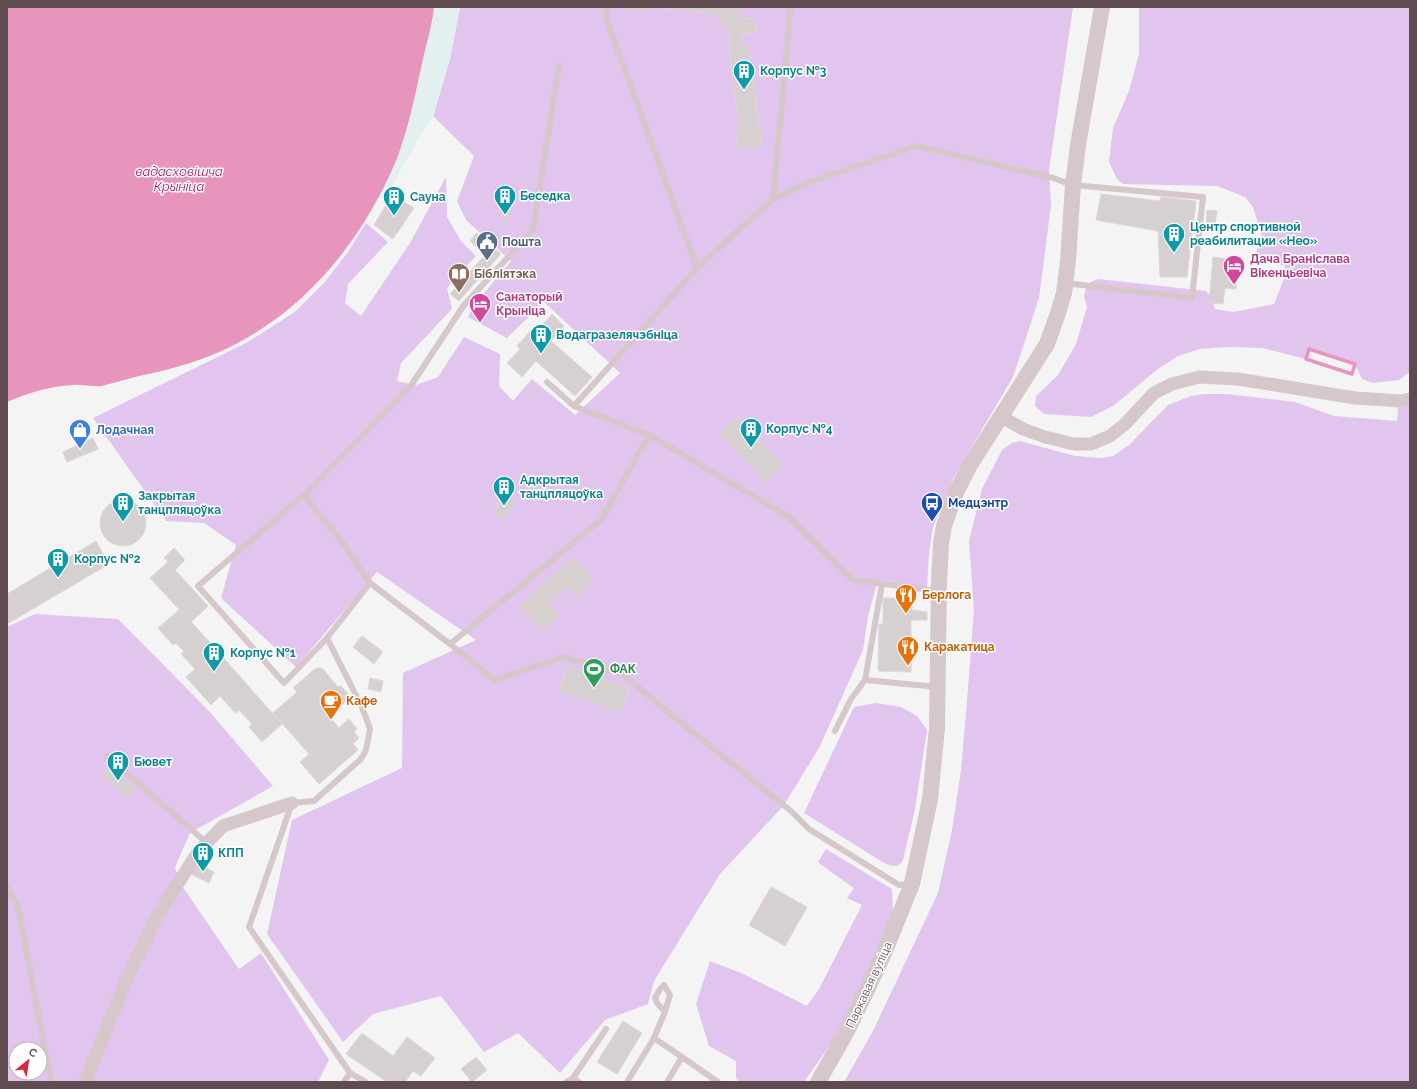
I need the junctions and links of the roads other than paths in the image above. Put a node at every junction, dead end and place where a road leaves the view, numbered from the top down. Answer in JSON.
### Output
{"nodes":[{"id":1,"x":608,"y":7,"type":"edge"},
{"id":2,"x":790,"y":7,"type":"edge"},
{"id":3,"x":1102,"y":7,"type":"edge"},
{"id":4,"x":559,"y":65,"type":"dead end"},
{"id":5,"x":1073,"y":185,"type":"junction"},
{"id":6,"x":773,"y":199,"type":"junction"},
{"id":7,"x":697,"y":268,"type":"junction"},
{"id":8,"x":1065,"y":283,"type":"junction"},
{"id":9,"x":547,"y":382,"type":"dead end"},
{"id":10,"x":1410,"y":399,"type":"edge"},
{"id":11,"x":574,"y":406,"type":"junction"},
{"id":12,"x":1002,"y":417,"type":"junction"},
{"id":13,"x":649,"y":435,"type":"junction"},
{"id":14,"x":304,"y":495,"type":"junction"},
{"id":15,"x":370,"y":583,"type":"junction"},
{"id":16,"x":882,"y":584,"type":"junction"},
{"id":17,"x":940,"y":591,"type":"junction"},
{"id":18,"x":327,"y":638,"type":"junction"},
{"id":19,"x":450,"y":644,"type":"junction"},
{"id":20,"x":865,"y":680,"type":"junction"},
{"id":21,"x":938,"y":687,"type":"junction"},
{"id":22,"x":835,"y":731,"type":"dead end"},
{"id":23,"x":107,"y":756,"type":"dead end"},
{"id":24,"x":292,"y":803,"type":"junction"},
{"id":25,"x":206,"y":843,"type":"junction"},
{"id":26,"x":912,"y":884,"type":"junction"},
{"id":27,"x":7,"y":887,"type":"edge"},
{"id":28,"x":665,"y":1012,"type":"dead end"},
{"id":29,"x":606,"y":1029,"type":"dead end"},
{"id":30,"x":654,"y":1038,"type":"junction"},
{"id":31,"x":682,"y":1057,"type":"junction"},
{"id":32,"x":350,"y":1073,"type":"junction"},
{"id":33,"x":573,"y":1078,"type":"junction"},
{"id":34,"x":51,"y":1082,"type":"edge"},
{"id":35,"x":85,"y":1082,"type":"edge"},
{"id":36,"x":344,"y":1082,"type":"edge"},
{"id":37,"x":366,"y":1082,"type":"edge"},
{"id":38,"x":566,"y":1082,"type":"edge"},
{"id":39,"x":579,"y":1082,"type":"edge"},
{"id":40,"x":627,"y":1082,"type":"edge"},
{"id":41,"x":667,"y":1082,"type":"edge"},
{"id":42,"x":718,"y":1082,"type":"edge"},
{"id":43,"x":818,"y":1082,"type":"edge"}],
"edges":[{"from":1,"to":7,"type":"lane"},
{"from":2,"to":6,"type":"lane"},
{"from":3,"to":5,"type":"street","name":"Паркавая вуліца"},
{"from":4,"to":14,"type":"lane"},
{"from":5,"to":6,"type":"lane"},
{"from":5,"to":8,"type":"street","name":"Паркавая вуліца"},
{"from":5,"to":8,"type":"lane"},
{"from":6,"to":7,"type":"lane"},
{"from":7,"to":11,"type":"lane"},
{"from":8,"to":12,"type":"street","name":"Паркавая вуліца"},
{"from":9,"to":11,"type":"lane"},
{"from":10,"to":12,"type":"street"},
{"from":11,"to":13,"type":"lane"},
{"from":12,"to":17,"type":"street","name":"Паркавая вуліца"},
{"from":13,"to":16,"type":"lane"},
{"from":13,"to":19,"type":"lane"},
{"from":14,"to":15,"type":"lane"},
{"from":14,"to":18,"type":"lane"},
{"from":15,"to":18,"type":"lane"},
{"from":15,"to":19,"type":"lane"},
{"from":16,"to":17,"type":"lane"},
{"from":16,"to":20,"type":"lane"},
{"from":17,"to":21,"type":"street","name":"Паркавая вуліца"},
{"from":18,"to":24,"type":"lane"},
{"from":19,"to":26,"type":"lane"},
{"from":20,"to":21,"type":"lane"},
{"from":20,"to":22,"type":"lane"},
{"from":21,"to":26,"type":"street","name":"Паркавая вуліца"},
{"from":23,"to":25,"type":"lane"},
{"from":24,"to":25,"type":"street"},
{"from":24,"to":32,"type":"lane"},
{"from":25,"to":35,"type":"street"},
{"from":26,"to":43,"type":"street","name":"Паркавая вуліца"},
{"from":27,"to":34,"type":"lane"},
{"from":28,"to":30,"type":"lane"},
{"from":29,"to":33,"type":"lane"},
{"from":30,"to":31,"type":"lane"},
{"from":30,"to":40,"type":"lane"},
{"from":31,"to":41,"type":"lane"},
{"from":31,"to":42,"type":"lane"},
{"from":32,"to":36,"type":"lane"},
{"from":32,"to":37,"type":"lane"},
{"from":33,"to":38,"type":"lane"},
{"from":33,"to":39,"type":"lane"}]}
